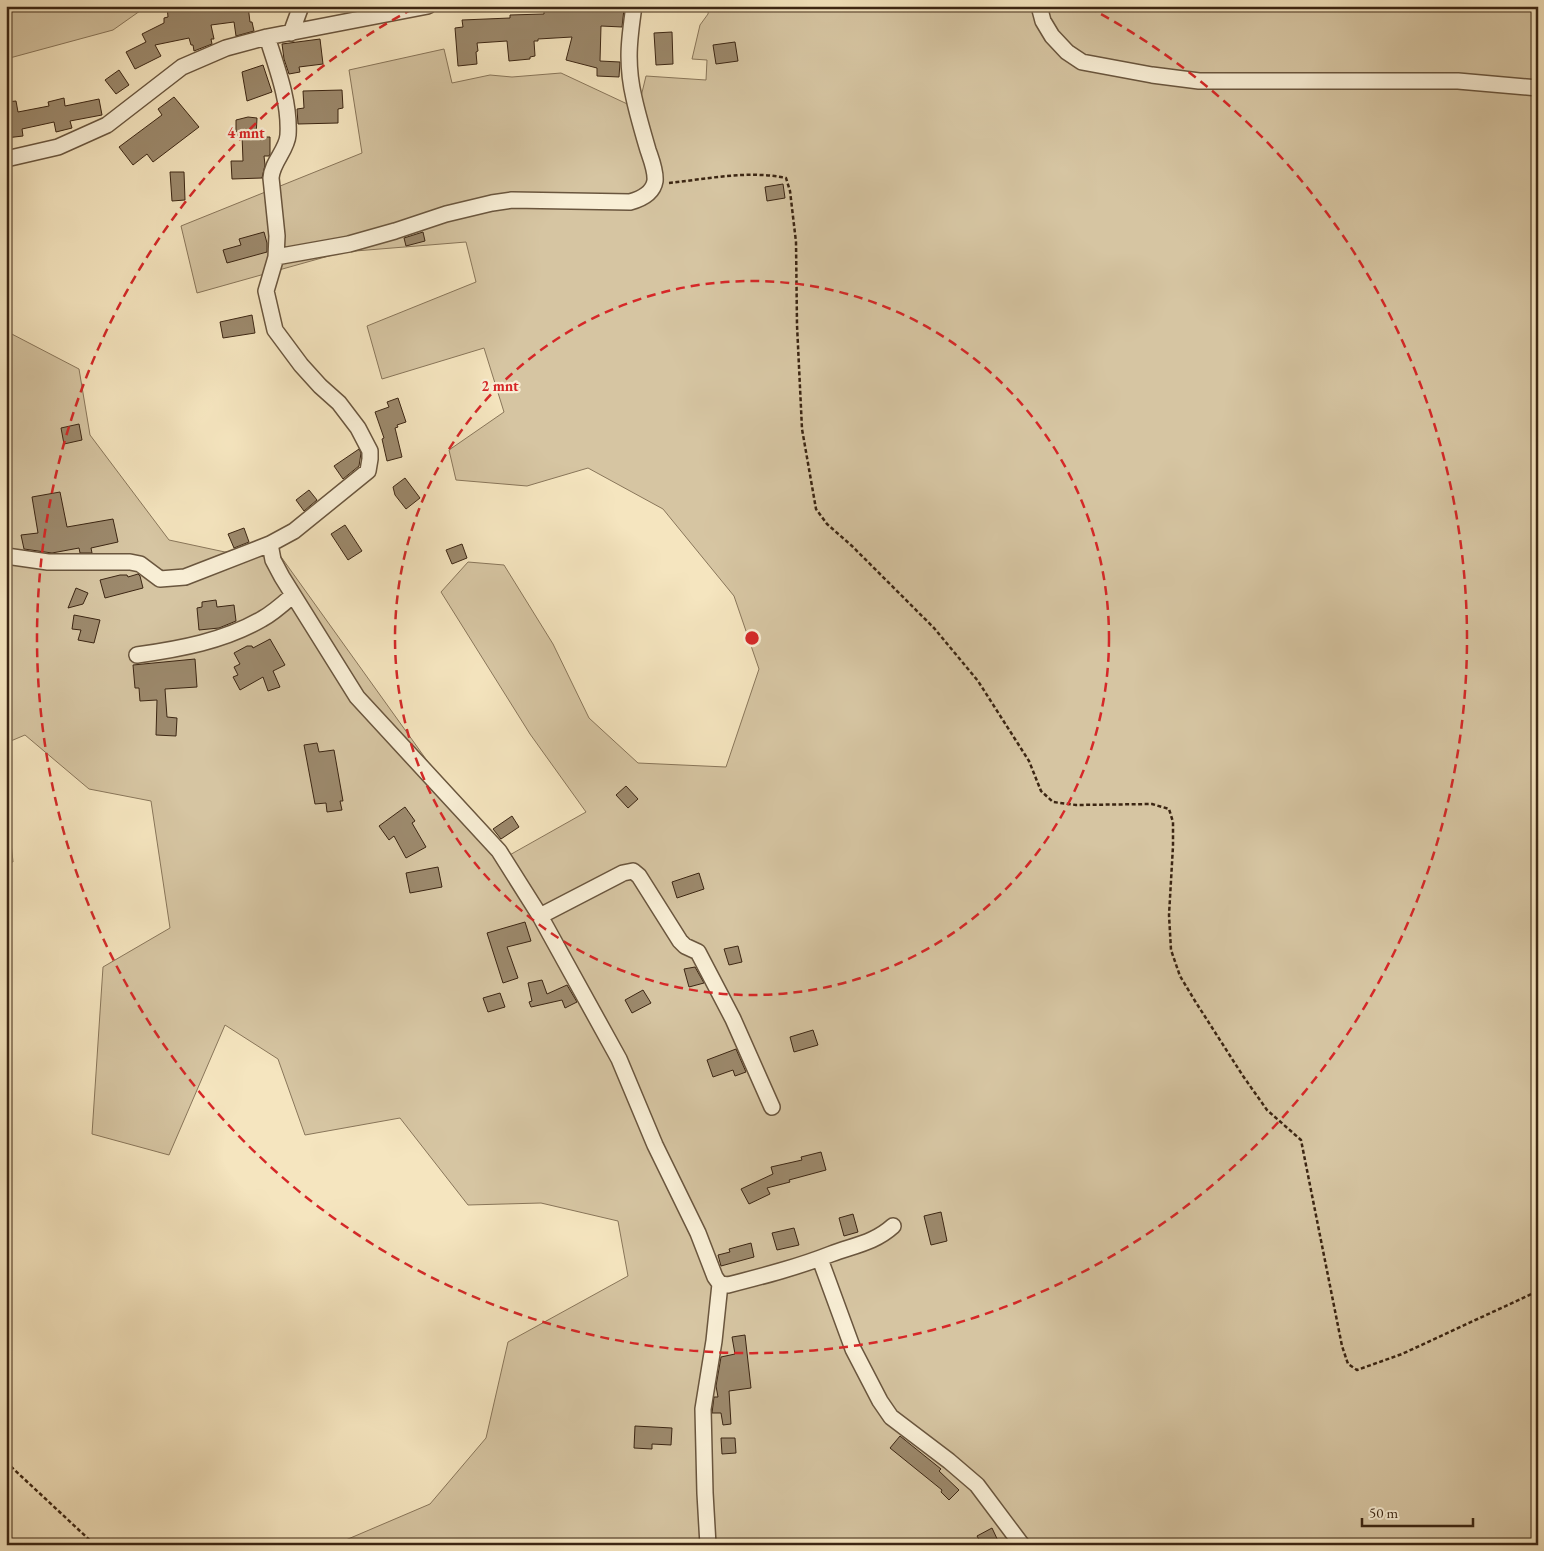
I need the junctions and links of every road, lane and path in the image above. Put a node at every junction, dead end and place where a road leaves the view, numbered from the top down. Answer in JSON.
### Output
{"nodes":[{"id":1,"x":301,"y":6,"type":"edge"},
{"id":2,"x":428,"y":6,"type":"edge"},
{"id":3,"x":634,"y":6,"type":"edge"},
{"id":4,"x":1039,"y":6,"type":"edge"},
{"id":5,"x":292,"y":33,"type":"junction"},
{"id":6,"x":267,"y":37,"type":"junction"},
{"id":7,"x":1538,"y":88,"type":"edge"},
{"id":8,"x":6,"y":159,"type":"edge"},
{"id":9,"x":653,"y":184,"type":"junction"},
{"id":10,"x":276,"y":258,"type":"junction"},
{"id":11,"x":270,"y":544,"type":"junction"},
{"id":12,"x":6,"y":556,"type":"edge"},
{"id":13,"x":292,"y":596,"type":"junction"},
{"id":14,"x":137,"y":656,"type":"dead end"},
{"id":15,"x":540,"y":916,"type":"junction"},
{"id":16,"x":772,"y":1108,"type":"dead end"},
{"id":17,"x":894,"y":1226,"type":"dead end"},
{"id":18,"x":820,"y":1259,"type":"junction"},
{"id":19,"x":720,"y":1284,"type":"junction"},
{"id":20,"x":1538,"y":1291,"type":"edge"},
{"id":21,"x":6,"y":1462,"type":"edge"},
{"id":22,"x":95,"y":1545,"type":"edge"},
{"id":23,"x":708,"y":1545,"type":"edge"},
{"id":24,"x":1022,"y":1545,"type":"edge"}],
"edges":[{"from":1,"to":5,"type":"street"},
{"from":2,"to":5,"type":"street"},
{"from":3,"to":9,"type":"street"},
{"from":4,"to":7,"type":"street"},
{"from":5,"to":6,"type":"street"},
{"from":6,"to":8,"type":"street"},
{"from":6,"to":10,"type":"street"},
{"from":9,"to":10,"type":"street"},
{"from":9,"to":20,"type":"path"},
{"from":10,"to":11,"type":"street"},
{"from":11,"to":12,"type":"street"},
{"from":11,"to":13,"type":"street"},
{"from":13,"to":14,"type":"street"},
{"from":13,"to":15,"type":"street"},
{"from":15,"to":16,"type":"street"},
{"from":15,"to":19,"type":"street"},
{"from":17,"to":18,"type":"street"},
{"from":18,"to":19,"type":"street"},
{"from":18,"to":24,"type":"street"},
{"from":19,"to":23,"type":"street"},
{"from":21,"to":22,"type":"path"}]}
